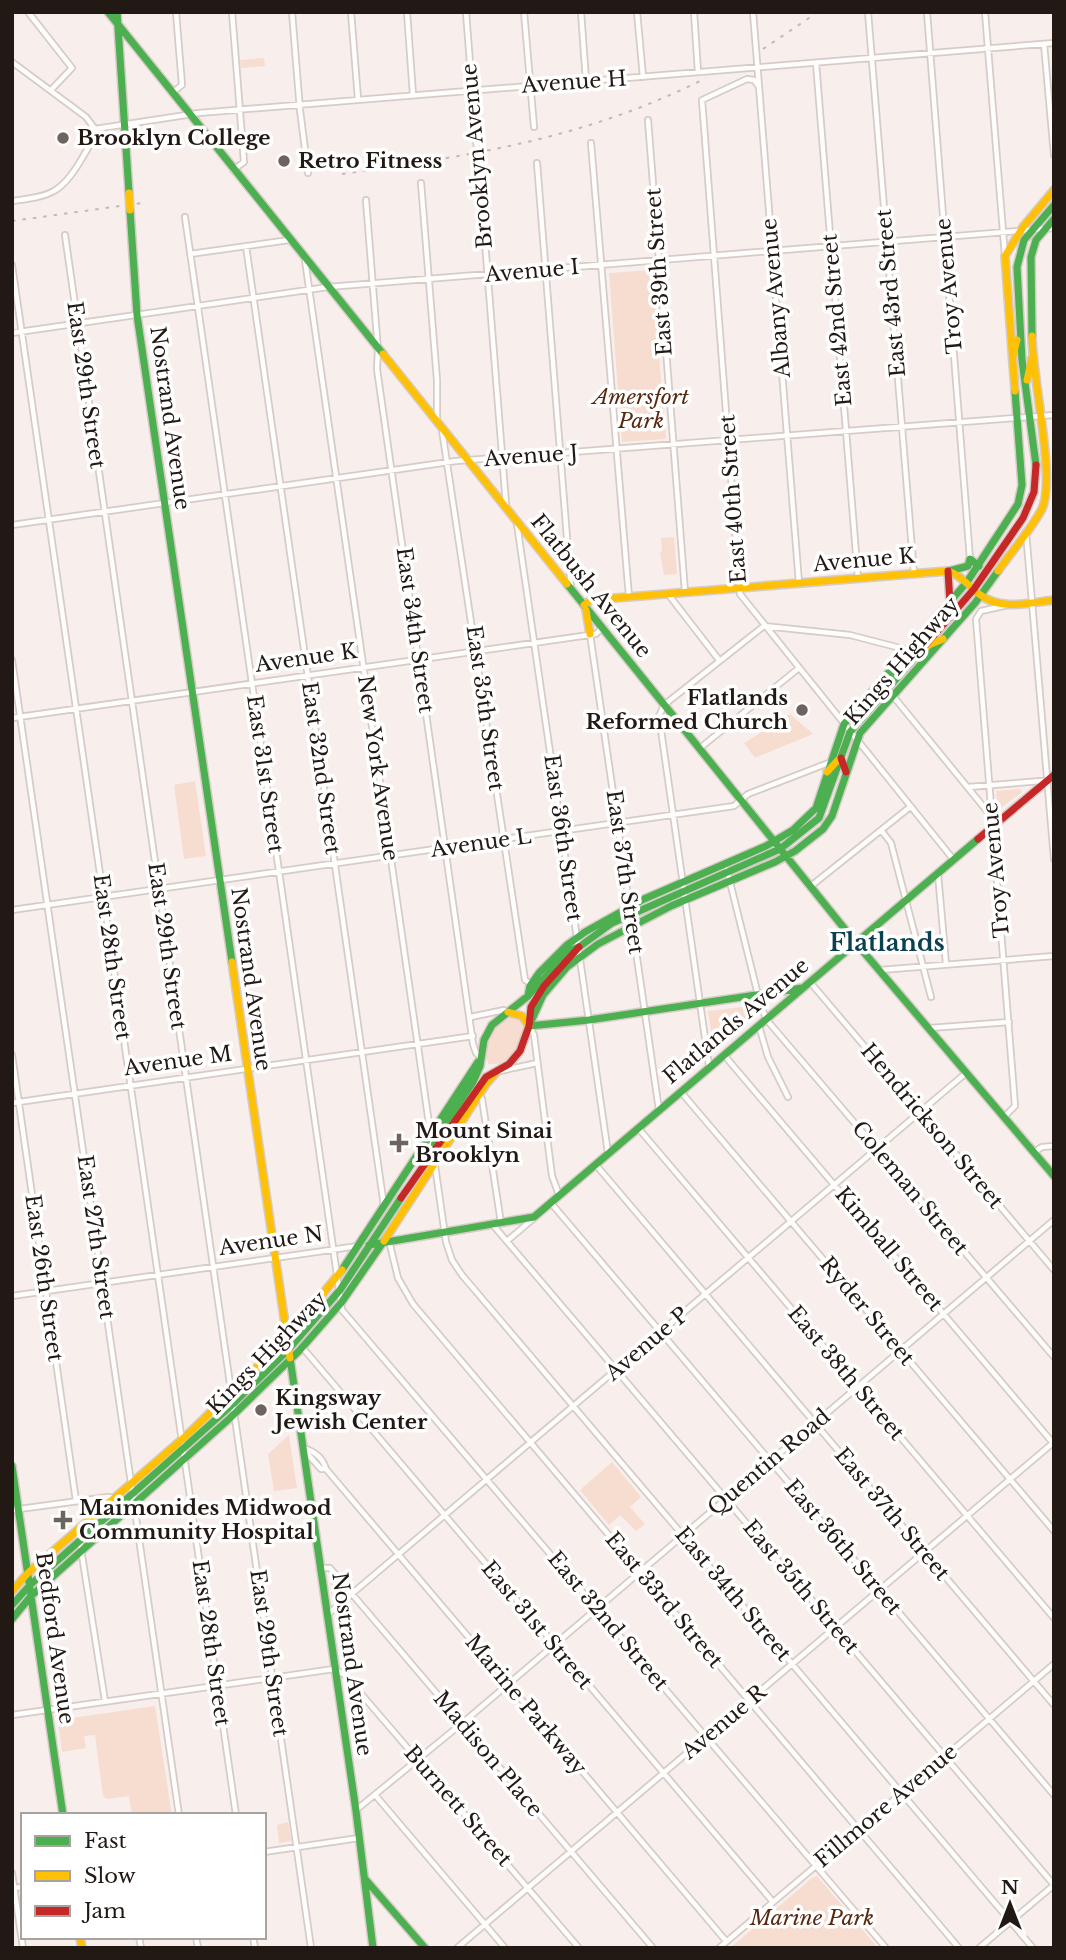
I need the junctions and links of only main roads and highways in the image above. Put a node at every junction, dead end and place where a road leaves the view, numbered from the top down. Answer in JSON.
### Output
{"nodes":[{"id":1,"x":107,"y":12,"type":"edge"},
{"id":2,"x":117,"y":12,"type":"edge"},
{"id":3,"x":118,"y":25,"type":"junction"},
{"id":4,"x":1054,"y":190,"type":"edge"},
{"id":5,"x":1054,"y":205,"type":"edge"},
{"id":6,"x":1054,"y":219,"type":"edge"},
{"id":7,"x":1020,"y":332,"type":"junction"},
{"id":8,"x":1013,"y":356,"type":"junction"},
{"id":9,"x":1032,"y":358,"type":"junction"},
{"id":10,"x":1026,"y":387,"type":"junction"},
{"id":11,"x":979,"y":566,"type":"junction"},
{"id":12,"x":948,"y":571,"type":"junction"},
{"id":13,"x":967,"y":582,"type":"junction"},
{"id":14,"x":974,"y":589,"type":"junction"},
{"id":15,"x":981,"y":596,"type":"junction"},
{"id":16,"x":1054,"y":600,"type":"edge"},
{"id":17,"x":950,"y":603,"type":"junction"},
{"id":18,"x":585,"y":607,"type":"junction"},
{"id":19,"x":590,"y":635,"type":"road end"},
{"id":20,"x":943,"y":639,"type":"junction"},
{"id":21,"x":922,"y":648,"type":"junction"},
{"id":22,"x":903,"y":669,"type":"junction"},
{"id":23,"x":879,"y":684,"type":"junction"},
{"id":24,"x":841,"y":757,"type":"junction"},
{"id":25,"x":827,"y":772,"type":"junction"},
{"id":26,"x":846,"y":772,"type":"junction"},
{"id":27,"x":1052,"y":779,"type":"edge"},
{"id":28,"x":777,"y":846,"type":"junction"},
{"id":29,"x":786,"y":857,"type":"junction"},
{"id":30,"x":685,"y":896,"type":"junction"},
{"id":31,"x":631,"y":915,"type":"junction"},
{"id":32,"x":856,"y":943,"type":"junction"},
{"id":33,"x":579,"y":947,"type":"junction"},
{"id":34,"x":802,"y":988,"type":"junction"},
{"id":35,"x":528,"y":996,"type":"junction"},
{"id":36,"x":508,"y":1012,"type":"junction"},
{"id":37,"x":529,"y":1027,"type":"junction"},
{"id":38,"x":481,"y":1057,"type":"junction"},
{"id":39,"x":498,"y":1071,"type":"junction"},
{"id":40,"x":433,"y":1150,"type":"junction"},
{"id":41,"x":1054,"y":1176,"type":"edge"},
{"id":42,"x":534,"y":1217,"type":"joint"},
{"id":43,"x":386,"y":1242,"type":"junction"},
{"id":44,"x":369,"y":1245,"type":"junction"},
{"id":45,"x":286,"y":1339,"type":"junction"},
{"id":46,"x":288,"y":1350,"type":"junction"},
{"id":47,"x":289,"y":1362,"type":"junction"},
{"id":48,"x":12,"y":1466,"type":"edge"},
{"id":49,"x":15,"y":1509,"type":"edge"},
{"id":50,"x":29,"y":1573,"type":"junction"},
{"id":51,"x":30,"y":1584,"type":"junction"},
{"id":52,"x":12,"y":1591,"type":"edge"},
{"id":53,"x":31,"y":1596,"type":"junction"},
{"id":54,"x":12,"y":1605,"type":"edge"},
{"id":55,"x":12,"y":1619,"type":"edge"},
{"id":56,"x":63,"y":1813,"type":"edge"},
{"id":57,"x":364,"y":1877,"type":"junction"},
{"id":58,"x":373,"y":1948,"type":"edge"},
{"id":59,"x":425,"y":1948,"type":"edge"}],
"edges":[{"from":1,"to":3,"type":"main road","name":"Flatbush Avenue"},
{"from":2,"to":3,"type":"main road","name":"Nostrand Avenue"},
{"from":3,"to":18,"type":"main road","name":"Flatbush Avenue"},
{"from":3,"to":45,"type":"main road","name":"Nostrand Avenue","bridge":true},
{"from":4,"to":8,"type":"main road","name":"Kings Highway"},
{"from":5,"to":7,"type":"main road","name":"Kings Highway"},
{"from":6,"to":9,"type":"main road","name":"Kings Highway"},
{"from":7,"to":8,"type":"main road"},
{"from":7,"to":10,"type":"main road","name":"Kings Highway"},
{"from":8,"to":11,"type":"main road","name":"Kings Highway"},
{"from":9,"to":10,"type":"main road"},
{"from":9,"to":15,"type":"main road","name":"Kings Highway"},
{"from":10,"to":14,"type":"main road","name":"Kings Highway"},
{"from":11,"to":12,"type":"main road"},
{"from":11,"to":13,"type":"main road","name":"Kings Highway"},
{"from":12,"to":13,"type":"main road"},
{"from":12,"to":17,"type":"main road"},
{"from":12,"to":18,"type":"main road","name":"Avenue K"},
{"from":13,"to":14,"type":"main road"},
{"from":13,"to":17,"type":"main road","name":"Kings Highway"},
{"from":14,"to":15,"type":"main road"},
{"from":14,"to":21,"type":"main road","name":"Kings Highway"},
{"from":15,"to":16,"type":"main road"},
{"from":15,"to":20,"type":"main road","name":"Kings Highway"},
{"from":17,"to":23,"type":"main road","name":"Kings Highway"},
{"from":18,"to":19,"type":"main road"},
{"from":18,"to":28,"type":"main road","name":"Flatbush Avenue"},
{"from":20,"to":21,"type":"main road"},
{"from":20,"to":26,"type":"main road","name":"Kings Highway"},
{"from":21,"to":22,"type":"main road","name":"Kings Highway"},
{"from":22,"to":23,"type":"main road"},
{"from":22,"to":24,"type":"main road","name":"Kings Highway"},
{"from":23,"to":25,"type":"main road","name":"Kings Highway"},
{"from":24,"to":25,"type":"main road"},
{"from":24,"to":26,"type":"main road"},
{"from":24,"to":28,"type":"main road","name":"Kings Highway"},
{"from":25,"to":28,"type":"main road","name":"Kings Highway"},
{"from":26,"to":29,"type":"main road","name":"Kings Highway"},
{"from":27,"to":32,"type":"main road","name":"Flatlands Avenue"},
{"from":28,"to":29,"type":"main road","name":"Flatbush Avenue"},
{"from":28,"to":30,"type":"main road","name":"Kings Highway"},
{"from":28,"to":31,"type":"main road","name":"Kings Highway"},
{"from":29,"to":30,"type":"main road","name":"Kings Highway"},
{"from":29,"to":32,"type":"main road","name":"Flatbush Avenue"},
{"from":30,"to":31,"type":"main road","name":"Kings Highway"},
{"from":31,"to":33,"type":"main road","name":"Kings Highway"},
{"from":31,"to":35,"type":"main road","name":"Kings Highway"},
{"from":31,"to":37,"type":"main road","name":"Kings Highway"},
{"from":32,"to":34,"type":"main road","name":"Flatlands Avenue"},
{"from":32,"to":41,"type":"main road","name":"Flatbush Avenue"},
{"from":33,"to":35,"type":"main road","name":"Kings Highway"},
{"from":33,"to":37,"type":"main road","name":"Kings Highway"},
{"from":34,"to":37,"type":"main road"},
{"from":34,"to":42,"type":"main road","name":"Flatlands Avenue"},
{"from":35,"to":36,"type":"main road","name":"Kings Highway"},
{"from":36,"to":37,"type":"main road"},
{"from":36,"to":38,"type":"main road","name":"Kings Highway"},
{"from":37,"to":39,"type":"main road","name":"Kings Highway"},
{"from":38,"to":39,"type":"main road"},
{"from":38,"to":40,"type":"main road","name":"Kings Highway"},
{"from":38,"to":45,"type":"main road","name":"Kings Highway"},
{"from":39,"to":40,"type":"main road","name":"Kings Highway"},
{"from":39,"to":43,"type":"main road","name":"Kings Highway"},
{"from":40,"to":44,"type":"main road","name":"Kings Highway"},
{"from":42,"to":43,"type":"main road","name":"Avenue N"},
{"from":43,"to":44,"type":"main road","name":"Avenue N"},
{"from":43,"to":47,"type":"main road","name":"Kings Highway"},
{"from":44,"to":46,"type":"main road","name":"Kings Highway"},
{"from":45,"to":46,"type":"main road","name":"Nostrand Avenue"},
{"from":45,"to":50,"type":"main road","name":"Kings Highway"},
{"from":46,"to":47,"type":"main road","name":"Nostrand Avenue"},
{"from":46,"to":51,"type":"main road","name":"Kings Highway"},
{"from":47,"to":53,"type":"main road","name":"Kings Highway"},
{"from":47,"to":57,"type":"main road","name":"Nostrand Avenue"},
{"from":48,"to":49,"type":"main road","name":"Bedford Avenue"},
{"from":49,"to":50,"type":"main road","name":"Bedford Avenue"},
{"from":50,"to":51,"type":"main road","name":"Bedford Avenue"},
{"from":50,"to":52,"type":"main road","name":"Kings Highway"},
{"from":51,"to":53,"type":"main road","name":"Bedford Avenue"},
{"from":51,"to":54,"type":"main road","name":"Kings Highway"},
{"from":53,"to":55,"type":"main road","name":"Kings Highway"},
{"from":53,"to":56,"type":"main road","name":"Bedford Avenue"},
{"from":57,"to":58,"type":"main road","name":"Nostrand Avenue"},
{"from":57,"to":59,"type":"main road"}]}
